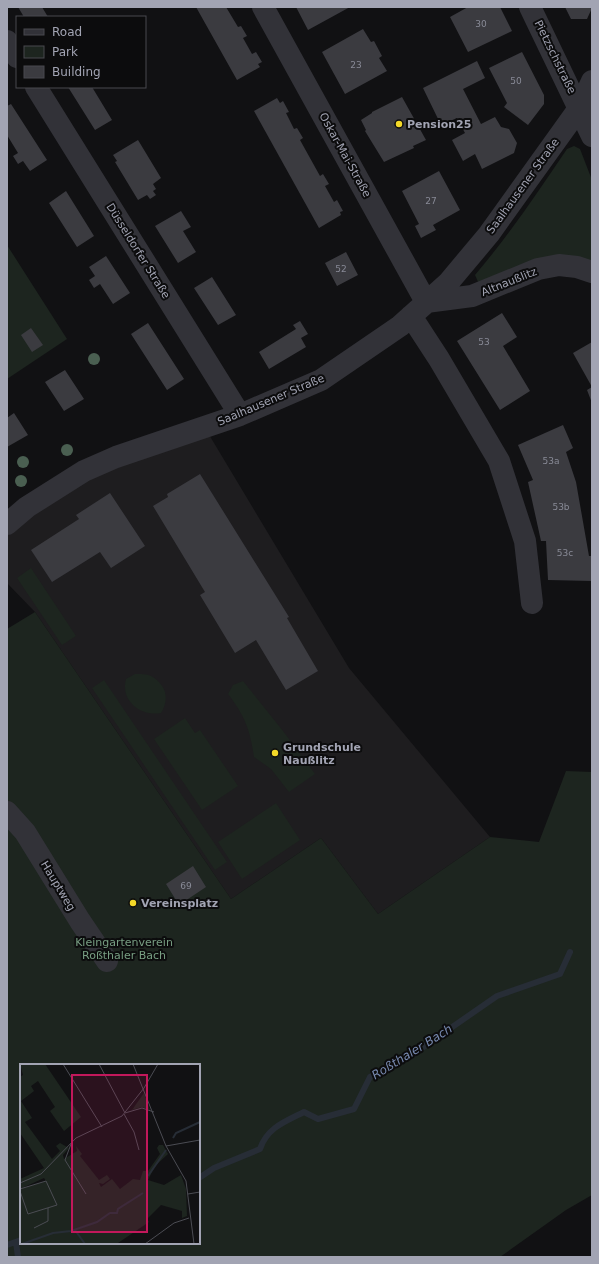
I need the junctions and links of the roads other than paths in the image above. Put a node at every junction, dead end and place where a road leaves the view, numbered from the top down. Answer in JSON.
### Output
{"nodes":[{"id":1,"x":263,"y":7,"type":"edge"},
{"id":2,"x":530,"y":7,"type":"edge"},
{"id":3,"x":7,"y":41,"type":"edge"},
{"id":4,"x":16,"y":55,"type":"edge"},
{"id":5,"x":592,"y":81,"type":"edge"},
{"id":6,"x":37,"y":88,"type":"edge"},
{"id":7,"x":580,"y":107,"type":"junction"},
{"id":8,"x":592,"y":136,"type":"edge"},
{"id":9,"x":592,"y":272,"type":"edge"},
{"id":10,"x":418,"y":309,"type":"junction"},
{"id":11,"x":240,"y":415,"type":"junction"},
{"id":12,"x":7,"y":524,"type":"edge"},
{"id":13,"x":532,"y":603,"type":"dead end"},
{"id":14,"x":7,"y":812,"type":"edge"},
{"id":15,"x":107,"y":961,"type":"dead end"}],
"edges":[{"from":1,"to":10,"type":"street","name":"Oskar-Mai-Straße"},
{"from":2,"to":7,"type":"street","name":"Pietzschstraße"},
{"from":3,"to":4,"type":"street"},
{"from":5,"to":7,"type":"street","name":"Saalhausener Straße"},
{"from":6,"to":11,"type":"street","name":"Düsseldorfer Straße"},
{"from":7,"to":8,"type":"street"},
{"from":7,"to":10,"type":"street","name":"Saalhausener Straße"},
{"from":9,"to":10,"type":"street","name":"Altnaußlitz"},
{"from":10,"to":11,"type":"street","name":"Saalhausener Straße"},
{"from":10,"to":13,"type":"street","name":"Oskar-Mai-Straße"},
{"from":11,"to":12,"type":"street","name":"Saalhausener Straße"},
{"from":14,"to":15,"type":"street","name":"Hauptweg"}]}
